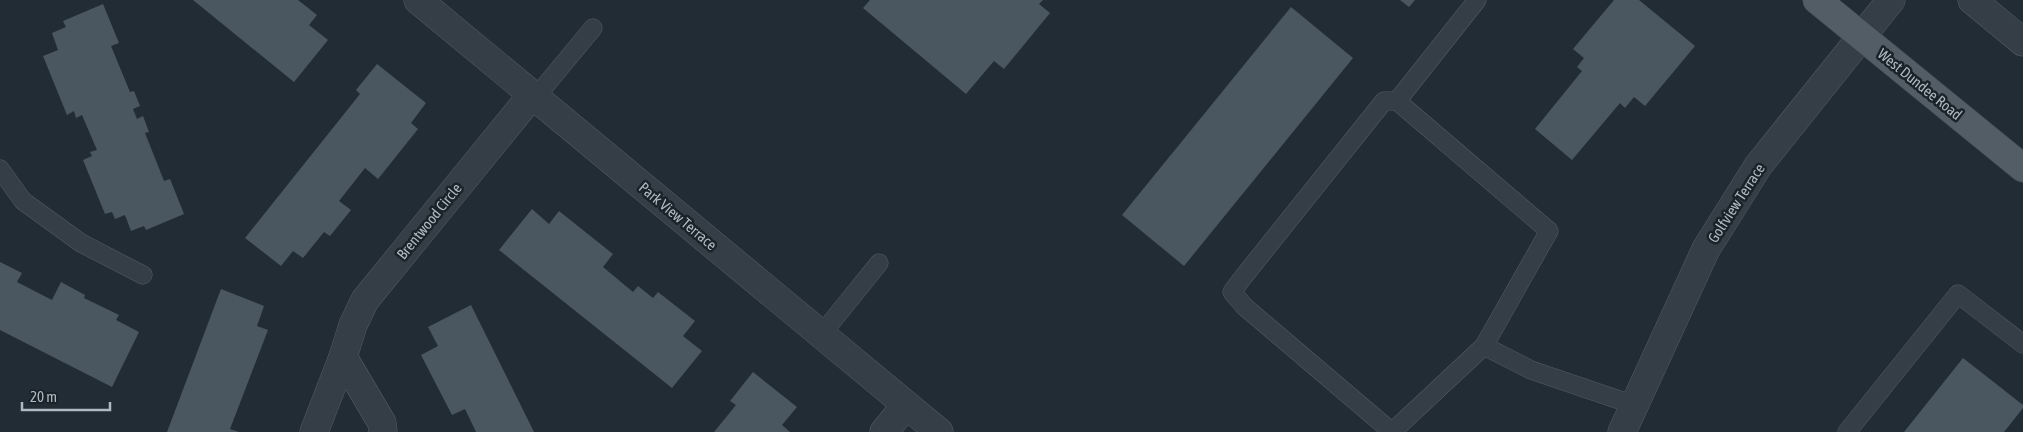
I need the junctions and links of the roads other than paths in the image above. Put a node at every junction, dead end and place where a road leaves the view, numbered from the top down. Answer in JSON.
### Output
{"nodes":[{"id":1,"x":418,"y":0,"type":"edge"},
{"id":2,"x":1476,"y":0,"type":"edge"},
{"id":3,"x":1817,"y":0,"type":"edge"},
{"id":4,"x":1891,"y":0,"type":"edge"},
{"id":5,"x":1972,"y":0,"type":"edge"},
{"id":6,"x":594,"y":28,"type":"dead end"},
{"id":7,"x":1861,"y":36,"type":"junction"},
{"id":8,"x":2023,"y":42,"type":"edge"},
{"id":9,"x":534,"y":97,"type":"junction"},
{"id":10,"x":1397,"y":101,"type":"junction"},
{"id":11,"x":2023,"y":168,"type":"edge"},
{"id":12,"x":0,"y":169,"type":"edge"},
{"id":13,"x":879,"y":263,"type":"dead end"},
{"id":14,"x":143,"y":275,"type":"dead end"},
{"id":15,"x":821,"y":335,"type":"junction"},
{"id":16,"x":2023,"y":344,"type":"edge"},
{"id":17,"x":1484,"y":346,"type":"junction"},
{"id":18,"x":343,"y":357,"type":"junction"},
{"id":19,"x":906,"y":405,"type":"junction"},
{"id":20,"x":1634,"y":405,"type":"junction"},
{"id":21,"x":314,"y":432,"type":"edge"},
{"id":22,"x":383,"y":432,"type":"edge"},
{"id":23,"x":884,"y":432,"type":"edge"},
{"id":24,"x":939,"y":432,"type":"edge"},
{"id":25,"x":1622,"y":432,"type":"edge"},
{"id":26,"x":1847,"y":432,"type":"edge"}],
"edges":[{"from":1,"to":9,"type":"street","name":"Park View Terrace"},
{"from":2,"to":10,"type":"lane"},
{"from":3,"to":7,"type":"main road","name":"West Dundee Road"},
{"from":4,"to":7,"type":"street","name":"Golfview Terrace"},
{"from":5,"to":8,"type":"street"},
{"from":6,"to":9,"type":"lane"},
{"from":7,"to":11,"type":"main road","name":"West Dundee Road"},
{"from":7,"to":20,"type":"street","name":"Golfview Terrace"},
{"from":9,"to":15,"type":"street","name":"Park View Terrace"},
{"from":9,"to":18,"type":"street","name":"Brentwood Circle"},
{"from":10,"to":17,"type":"lane"},
{"from":10,"to":17,"type":"lane"},
{"from":12,"to":14,"type":"lane"},
{"from":13,"to":15,"type":"lane"},
{"from":15,"to":19,"type":"street","name":"Park View Terrace"},
{"from":16,"to":26,"type":"lane"},
{"from":17,"to":20,"type":"lane"},
{"from":18,"to":21,"type":"street","name":"Brentwood Circle"},
{"from":18,"to":22,"type":"street"},
{"from":19,"to":23,"type":"street"},
{"from":19,"to":24,"type":"street","name":"Park View Terrace"},
{"from":20,"to":25,"type":"street","name":"Golfview Terrace"}]}
